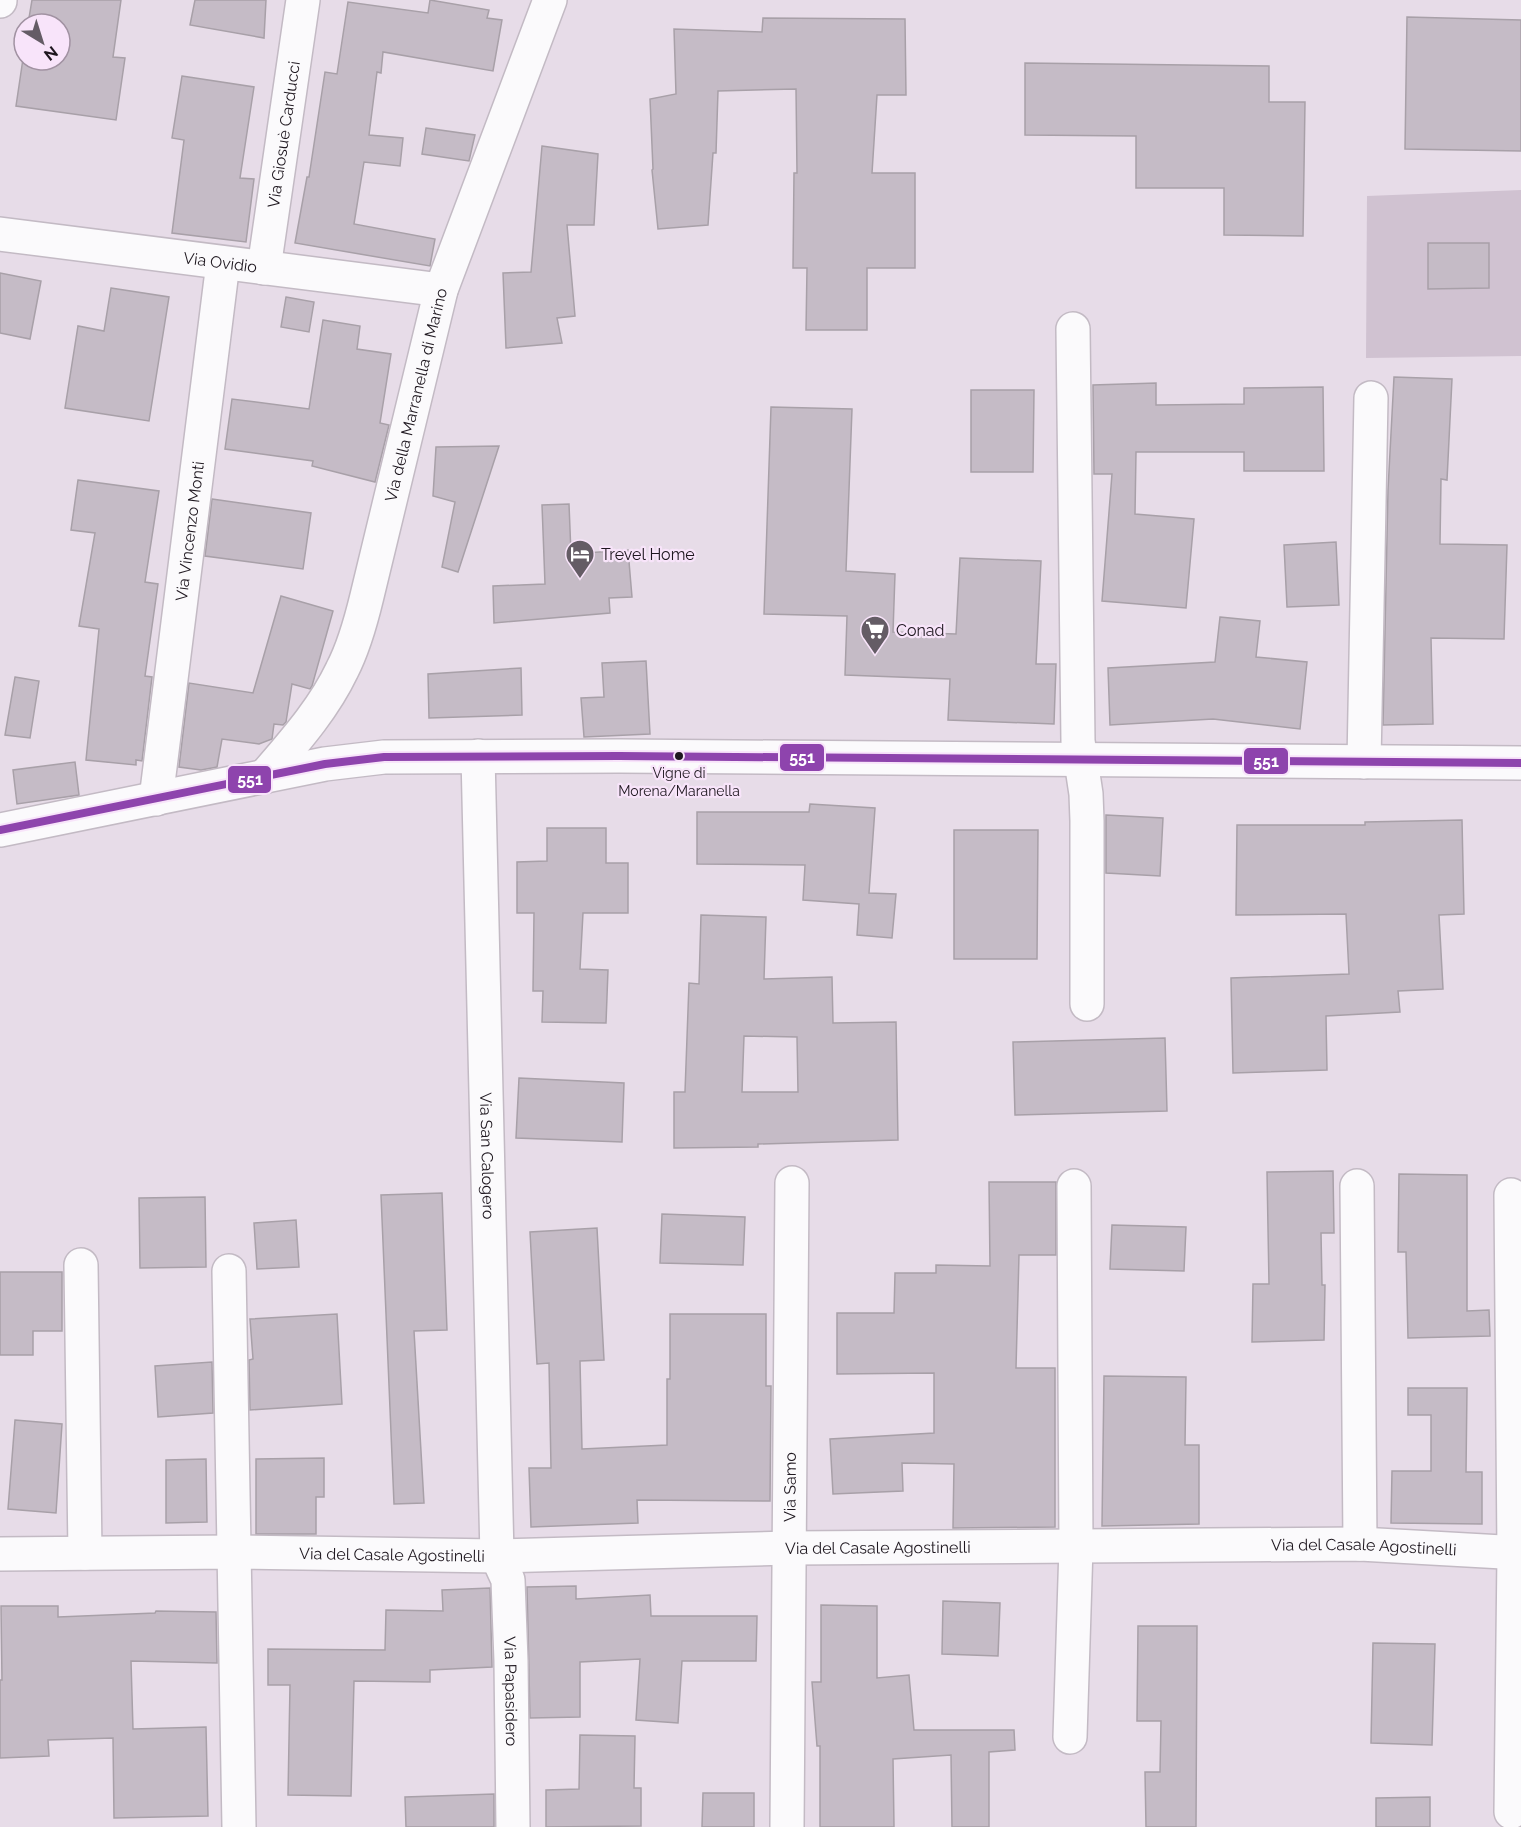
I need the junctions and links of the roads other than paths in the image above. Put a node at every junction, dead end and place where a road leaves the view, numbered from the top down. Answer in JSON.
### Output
{"nodes":[{"id":1,"x":303,"y":0,"type":"edge"},
{"id":2,"x":550,"y":0,"type":"edge"},
{"id":3,"x":0,"y":234,"type":"edge"},
{"id":4,"x":223,"y":262,"type":"junction"},
{"id":5,"x":264,"y":268,"type":"junction"},
{"id":6,"x":441,"y":291,"type":"junction"},
{"id":7,"x":1073,"y":329,"type":"dead end"},
{"id":8,"x":1371,"y":398,"type":"dead end"},
{"id":9,"x":478,"y":756,"type":"junction"},
{"id":10,"x":1082,"y":760,"type":"junction"},
{"id":11,"x":1364,"y":762,"type":"junction"},
{"id":12,"x":1521,"y":763,"type":"edge"},
{"id":13,"x":264,"y":777,"type":"junction"},
{"id":14,"x":156,"y":799,"type":"junction"},
{"id":15,"x":0,"y":830,"type":"edge"},
{"id":16,"x":1086,"y":1004,"type":"dead end"},
{"id":17,"x":792,"y":1184,"type":"dead end"},
{"id":18,"x":1074,"y":1186,"type":"dead end"},
{"id":19,"x":1357,"y":1186,"type":"dead end"},
{"id":20,"x":1511,"y":1195,"type":"dead end"},
{"id":21,"x":81,"y":1265,"type":"dead end"},
{"id":22,"x":230,"y":1271,"type":"dead end"},
{"id":23,"x":1360,"y":1544,"type":"junction"},
{"id":24,"x":1076,"y":1547,"type":"junction"},
{"id":25,"x":789,"y":1548,"type":"junction"},
{"id":26,"x":234,"y":1552,"type":"junction"},
{"id":27,"x":85,"y":1553,"type":"junction"},
{"id":28,"x":1518,"y":1553,"type":"edge"},
{"id":29,"x":0,"y":1554,"type":"edge"},
{"id":30,"x":497,"y":1556,"type":"junction"},
{"id":31,"x":1070,"y":1737,"type":"dead end"},
{"id":32,"x":1511,"y":1812,"type":"dead end"},
{"id":33,"x":239,"y":1827,"type":"edge"},
{"id":34,"x":513,"y":1827,"type":"edge"},
{"id":35,"x":786,"y":1827,"type":"edge"}],
"edges":[{"from":1,"to":5,"type":"street","name":"Via Giosuè Carducci"},
{"from":2,"to":6,"type":"street","name":"Via della Marranella di Marino"},
{"from":3,"to":4,"type":"street","name":"Via Ovidio"},
{"from":4,"to":5,"type":"street","name":"Via Ovidio"},
{"from":4,"to":14,"type":"street","name":"Via Vincenzo Monti"},
{"from":5,"to":6,"type":"street","name":"Via Ovidio"},
{"from":6,"to":13,"type":"street","name":"Via della Marranella di Marino"},
{"from":7,"to":10,"type":"street"},
{"from":8,"to":11,"type":"street"},
{"from":9,"to":10,"type":"street"},
{"from":9,"to":13,"type":"street"},
{"from":9,"to":30,"type":"street","name":"Via San Calogero"},
{"from":10,"to":11,"type":"street"},
{"from":10,"to":16,"type":"street"},
{"from":11,"to":12,"type":"street"},
{"from":13,"to":14,"type":"street"},
{"from":14,"to":15,"type":"street"},
{"from":17,"to":25,"type":"street","name":"Via Samo"},
{"from":18,"to":24,"type":"street"},
{"from":19,"to":23,"type":"street"},
{"from":20,"to":28,"type":"street"},
{"from":21,"to":27,"type":"street"},
{"from":22,"to":26,"type":"street"},
{"from":23,"to":24,"type":"street","name":"Via del Casale Agostinelli"},
{"from":23,"to":28,"type":"street","name":"Via del Casale Agostinelli"},
{"from":24,"to":25,"type":"street","name":"Via del Casale Agostinelli"},
{"from":24,"to":31,"type":"street"},
{"from":25,"to":30,"type":"street","name":"Via del Casale Agostinelli"},
{"from":25,"to":35,"type":"street","name":"Via Samo"},
{"from":26,"to":27,"type":"street","name":"Via del Casale Agostinelli"},
{"from":26,"to":30,"type":"street","name":"Via del Casale Agostinelli"},
{"from":26,"to":33,"type":"street"},
{"from":27,"to":29,"type":"street","name":"Via del Casale Agostinelli"},
{"from":28,"to":32,"type":"street"},
{"from":30,"to":34,"type":"street","name":"Via Papasidero"}]}
